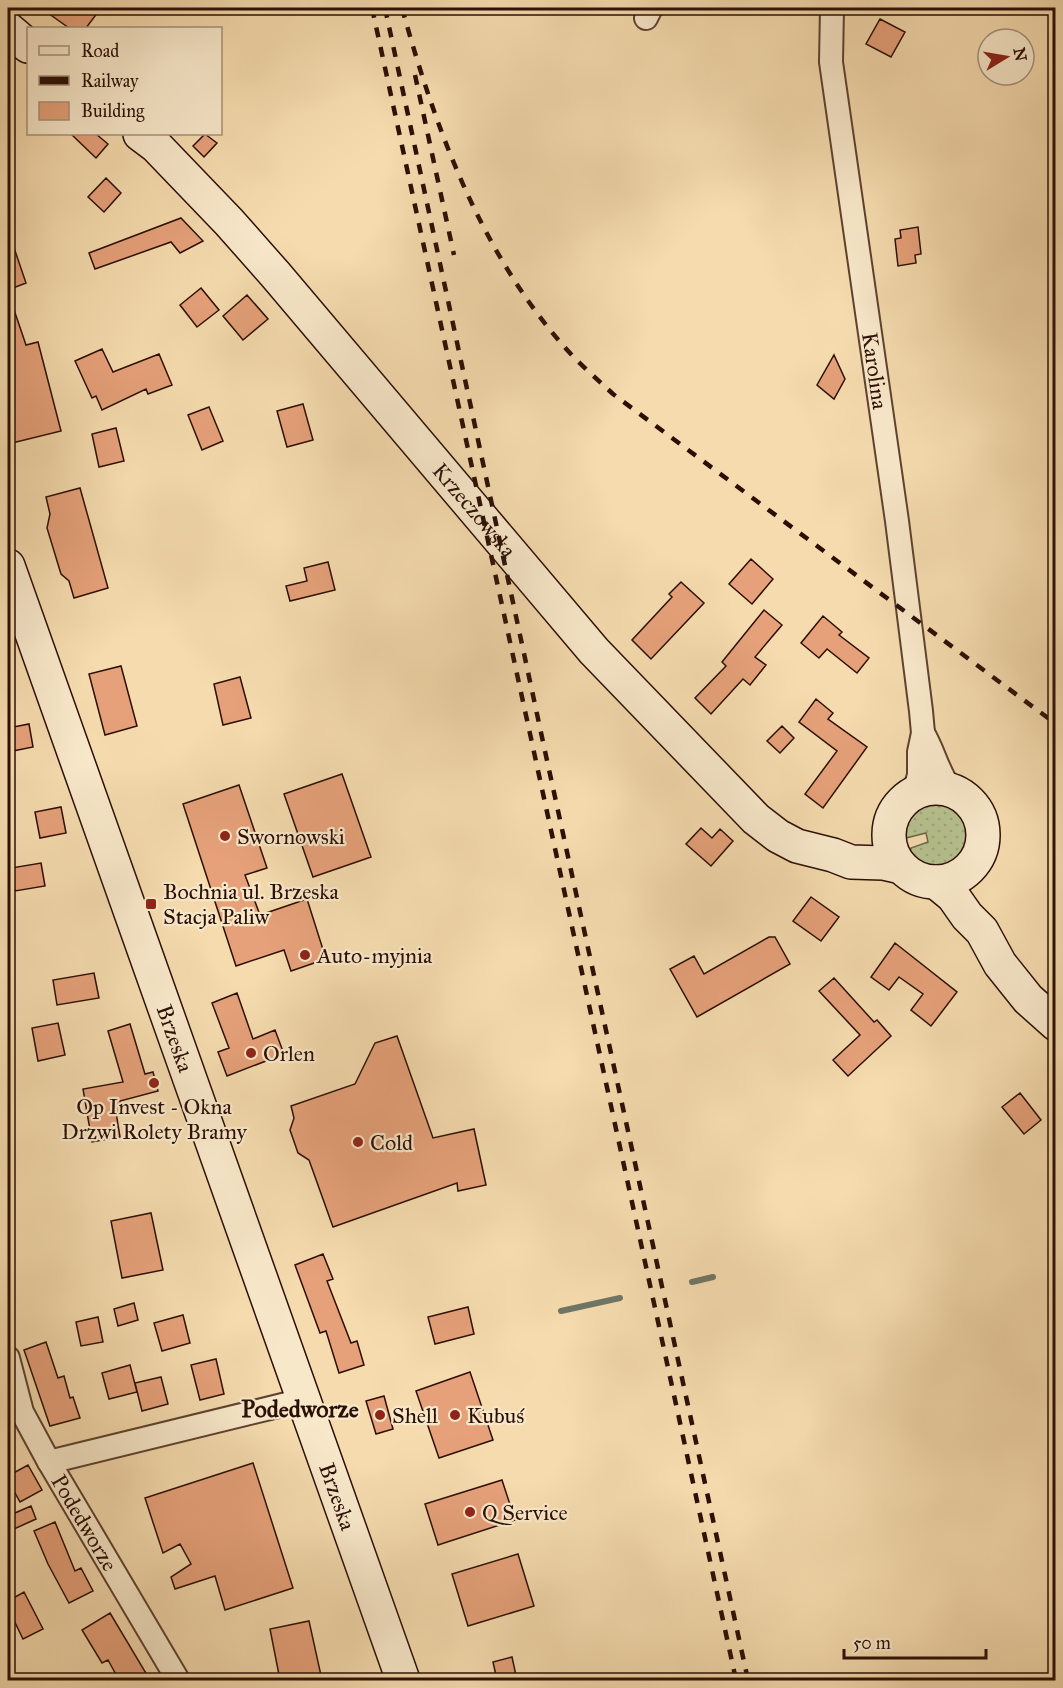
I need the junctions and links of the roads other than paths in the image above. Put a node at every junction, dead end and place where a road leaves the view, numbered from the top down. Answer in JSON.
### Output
{"nodes":[{"id":1,"x":832,"y":8,"type":"edge"},
{"id":2,"x":8,"y":29,"type":"edge"},
{"id":3,"x":27,"y":45,"type":"edge"},
{"id":4,"x":141,"y":135,"type":"edge"},
{"id":5,"x":8,"y":566,"type":"edge"},
{"id":6,"x":923,"y":733,"type":"junction"},
{"id":7,"x":951,"y":790,"type":"junction"},
{"id":8,"x":914,"y":793,"type":"junction"},
{"id":9,"x":890,"y":827,"type":"junction"},
{"id":10,"x":832,"y":855,"type":"junction"},
{"id":11,"x":902,"y":867,"type":"junction"},
{"id":12,"x":970,"y":868,"type":"junction"},
{"id":13,"x":936,"y":882,"type":"junction"},
{"id":14,"x":982,"y":931,"type":"junction"},
{"id":15,"x":1056,"y":1024,"type":"edge"},
{"id":16,"x":8,"y":1358,"type":"edge"},
{"id":17,"x":303,"y":1400,"type":"junction"},
{"id":18,"x":49,"y":1462,"type":"junction"},
{"id":19,"x":178,"y":1680,"type":"edge"},
{"id":20,"x":403,"y":1680,"type":"edge"}],
"edges":[{"from":1,"to":6,"type":"street","name":"Karolina"},
{"from":2,"to":3,"type":"main road"},
{"from":4,"to":10,"type":"main road","name":"Krzeczowska"},
{"from":5,"to":17,"type":"main road","name":"Brzeska"},
{"from":6,"to":7,"type":"street","name":"Karolina"},
{"from":6,"to":8,"type":"street","name":"Karolina"},
{"from":7,"to":8,"type":"main road"},
{"from":7,"to":12,"type":"main road"},
{"from":8,"to":9,"type":"main road"},
{"from":9,"to":10,"type":"main road"},
{"from":9,"to":11,"type":"main road"},
{"from":10,"to":11,"type":"main road","name":"Krzeczowska"},
{"from":11,"to":13,"type":"main road"},
{"from":12,"to":13,"type":"main road"},
{"from":12,"to":14,"type":"main road"},
{"from":13,"to":14,"type":"main road"},
{"from":14,"to":15,"type":"main road"},
{"from":16,"to":18,"type":"street","name":"Podedworze"},
{"from":17,"to":18,"type":"street"},
{"from":17,"to":20,"type":"main road","name":"Brzeska"},
{"from":18,"to":19,"type":"street","name":"Podedworze"}]}
